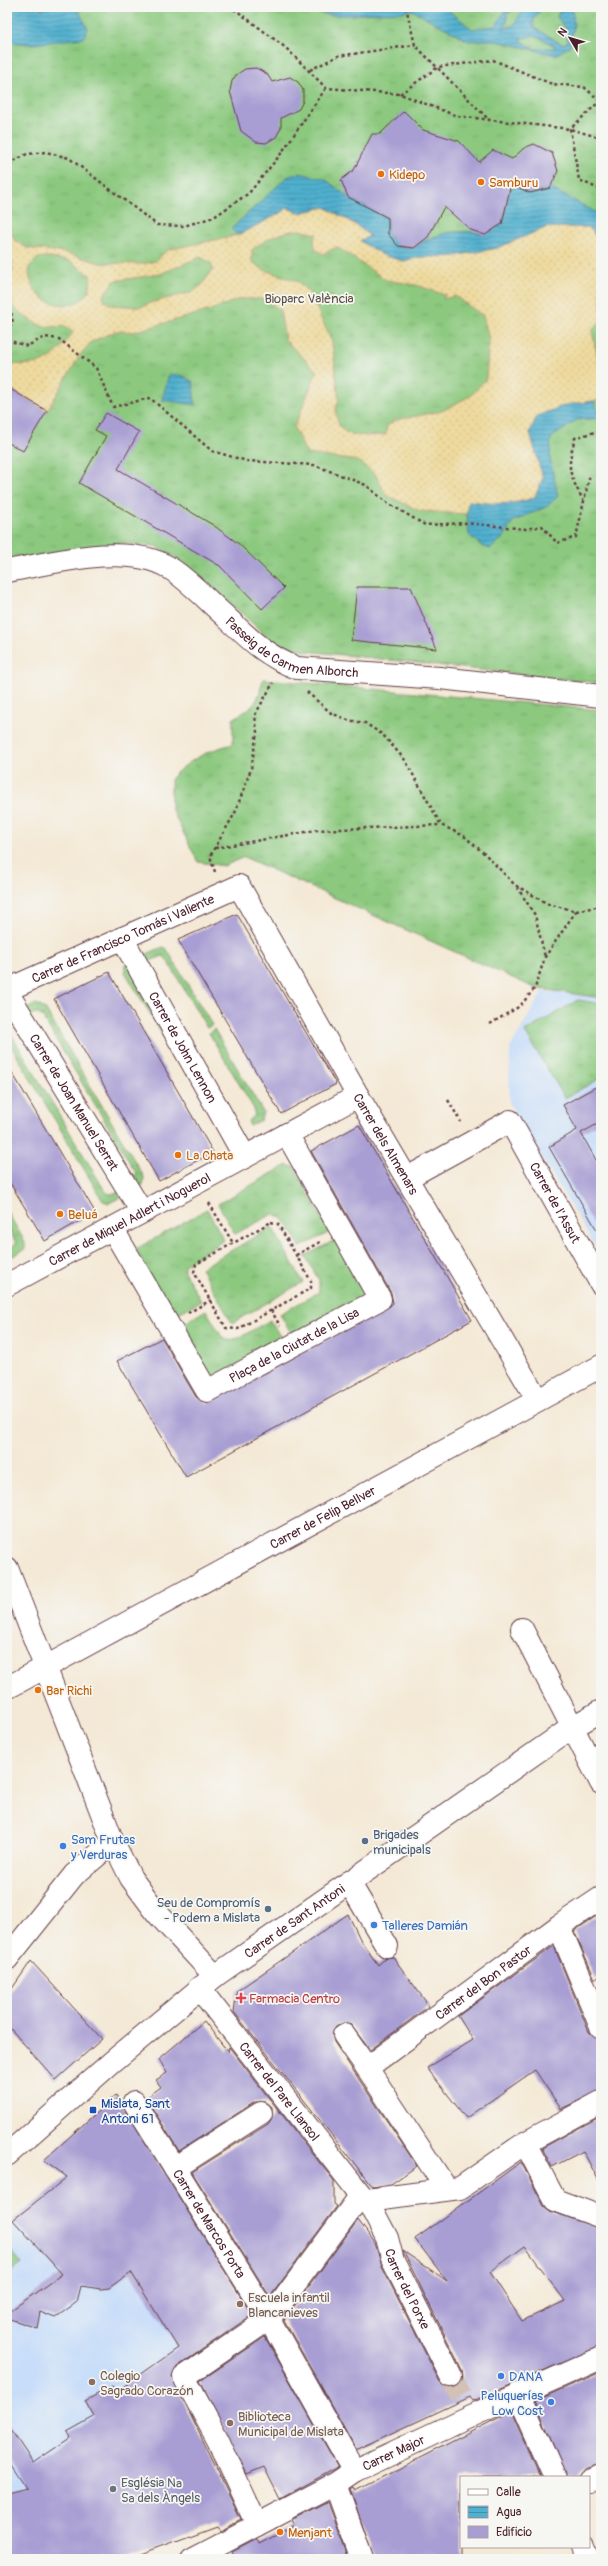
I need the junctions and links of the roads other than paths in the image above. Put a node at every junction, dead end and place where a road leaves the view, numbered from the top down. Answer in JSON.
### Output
{"nodes":[{"id":1,"x":7,"y":571,"type":"edge"},
{"id":2,"x":601,"y":696,"type":"edge"},
{"id":3,"x":231,"y":890,"type":"joint"},
{"id":4,"x":122,"y":938,"type":"junction"},
{"id":5,"x":7,"y":991,"type":"edge"},
{"id":6,"x":358,"y":1096,"type":"junction"},
{"id":7,"x":287,"y":1134,"type":"junction"},
{"id":8,"x":245,"y":1157,"type":"junction"},
{"id":9,"x":407,"y":1178,"type":"junction"},
{"id":10,"x":142,"y":1212,"type":"junction"},
{"id":11,"x":112,"y":1228,"type":"junction"},
{"id":12,"x":10,"y":1276,"type":"edge"},
{"id":13,"x":601,"y":1284,"type":"edge"},
{"id":14,"x":601,"y":1366,"type":"edge"},
{"id":15,"x":537,"y":1399,"type":"junction"},
{"id":16,"x":7,"y":1568,"type":"edge"},
{"id":17,"x":522,"y":1629,"type":"dead end"},
{"id":18,"x":44,"y":1667,"type":"junction"},
{"id":19,"x":7,"y":1688,"type":"edge"},
{"id":20,"x":601,"y":1711,"type":"edge"},
{"id":21,"x":571,"y":1728,"type":"junction"},
{"id":22,"x":601,"y":1783,"type":"edge"},
{"id":23,"x":112,"y":1842,"type":"junction"},
{"id":24,"x":349,"y":1882,"type":"junction"},
{"id":25,"x":601,"y":1898,"type":"edge"},
{"id":26,"x":559,"y":1926,"type":"junction"},
{"id":27,"x":387,"y":1946,"type":"dead end"},
{"id":28,"x":7,"y":1959,"type":"edge"},
{"id":29,"x":207,"y":1982,"type":"junction"},
{"id":30,"x":601,"y":2027,"type":"edge"},
{"id":31,"x":344,"y":2035,"type":"dead end"},
{"id":32,"x":367,"y":2068,"type":"junction"},
{"id":33,"x":134,"y":2102,"type":"dead end"},
{"id":34,"x":601,"y":2102,"type":"edge"},
{"id":35,"x":261,"y":2113,"type":"dead end"},
{"id":36,"x":525,"y":2143,"type":"junction"},
{"id":37,"x":7,"y":2155,"type":"edge"},
{"id":38,"x":175,"y":2168,"type":"junction"},
{"id":39,"x":446,"y":2188,"type":"junction"},
{"id":40,"x":364,"y":2197,"type":"junction"},
{"id":41,"x":601,"y":2217,"type":"edge"},
{"id":42,"x":269,"y":2320,"type":"junction"},
{"id":43,"x":601,"y":2358,"type":"edge"},
{"id":44,"x":451,"y":2376,"type":"tunnel mouth"},
{"id":45,"x":518,"y":2394,"type":"junction"},
{"id":46,"x":354,"y":2472,"type":"junction"},
{"id":47,"x":555,"y":2476,"type":"edge"},
{"id":48,"x":601,"y":2476,"type":"edge"},
{"id":49,"x":590,"y":2481,"type":"edge"},
{"id":50,"x":335,"y":2484,"type":"junction"},
{"id":51,"x":257,"y":2525,"type":"junction"},
{"id":52,"x":584,"y":2548,"type":"edge"},
{"id":53,"x":192,"y":2559,"type":"edge"},
{"id":54,"x":362,"y":2559,"type":"edge"},
{"id":55,"x":589,"y":2559,"type":"edge"}],
"edges":[{"from":1,"to":2,"type":"street","name":"Passeig de Carmen Alborch"},
{"from":3,"to":4,"type":"street","name":"Carrer de Francisco Tomás i Valiente"},
{"from":3,"to":6,"type":"street","name":"Carrer dels Almenars"},
{"from":4,"to":5,"type":"street","name":"Carrer de Francisco Tomás i Valiente"},
{"from":4,"to":8,"type":"street","name":"Carrer de John Lennon"},
{"from":5,"to":10,"type":"street","name":"Carrer de Joan Manuel Serrat"},
{"from":6,"to":7,"type":"street","name":"Carrer de Miquel Adlert i Noguerol"},
{"from":6,"to":9,"type":"street","name":"Carrer dels Almenars"},
{"from":7,"to":8,"type":"street","name":"Carrer de Miquel Adlert i Noguerol"},
{"from":7,"to":11,"type":"street","name":"Plaça de la Ciutat de la Lisa"},
{"from":8,"to":10,"type":"street","name":"Carrer de Miquel Adlert i Noguerol"},
{"from":9,"to":13,"type":"street","name":"Carrer de l'Assut"},
{"from":9,"to":15,"type":"street","name":"Carrer dels Almenars"},
{"from":10,"to":11,"type":"street","name":"Carrer de Miquel Adlert i Noguerol"},
{"from":11,"to":12,"type":"street","name":"Carrer de Miquel Adlert i Noguerol"},
{"from":14,"to":15,"type":"street","name":"Carrer de Felip Bellver"},
{"from":15,"to":18,"type":"street","name":"Carrer de Felip Bellver"},
{"from":16,"to":18,"type":"street","name":"Carrer del Pare Llansol"},
{"from":17,"to":21,"type":"street"},
{"from":18,"to":19,"type":"street","name":"Carrer de Felip Bellver"},
{"from":18,"to":23,"type":"street","name":"Carrer del Pare Llansol"},
{"from":20,"to":21,"type":"street","name":"Carrer de Sant Antoni"},
{"from":21,"to":22,"type":"street"},
{"from":21,"to":24,"type":"street","name":"Carrer de Sant Antoni"},
{"from":23,"to":28,"type":"street"},
{"from":23,"to":29,"type":"street","name":"Carrer del Pare Llansol"},
{"from":24,"to":27,"type":"street"},
{"from":24,"to":29,"type":"street","name":"Carrer de Sant Antoni"},
{"from":25,"to":26,"type":"street","name":"Carrer del Bon Pastor"},
{"from":26,"to":30,"type":"street"},
{"from":26,"to":32,"type":"street","name":"Carrer del Bon Pastor"},
{"from":29,"to":37,"type":"street","name":"Carrer de Sant Antoni"},
{"from":29,"to":40,"type":"street","name":"Carrer del Pare Llansol"},
{"from":31,"to":32,"type":"street"},
{"from":32,"to":39,"type":"street"},
{"from":33,"to":38,"type":"street","name":"Carrer de Marcos Porta"},
{"from":34,"to":36,"type":"street"},
{"from":35,"to":38,"type":"street"},
{"from":36,"to":39,"type":"street"},
{"from":36,"to":41,"type":"street"},
{"from":38,"to":42,"type":"street","name":"Carrer de Marcos Porta"},
{"from":39,"to":40,"type":"street"},
{"from":40,"to":42,"type":"street"},
{"from":40,"to":44,"type":"street","name":"Carrer del Porxe"},
{"from":42,"to":46,"type":"street","name":"Carrer de Marcos Porta"},
{"from":42,"to":51,"type":"street"},
{"from":43,"to":45,"type":"street","name":"Carrer Major"},
{"from":45,"to":46,"type":"street","name":"Carrer Major"},
{"from":45,"to":47,"type":"street"},
{"from":46,"to":50,"type":"street","name":"Carrer Major"},
{"from":48,"to":49,"type":"street"},
{"from":50,"to":51,"type":"street","name":"Carrer Major"},
{"from":50,"to":54,"type":"street"},
{"from":51,"to":53,"type":"street","name":"Carrer Major"},
{"from":52,"to":55,"type":"street"}]}
